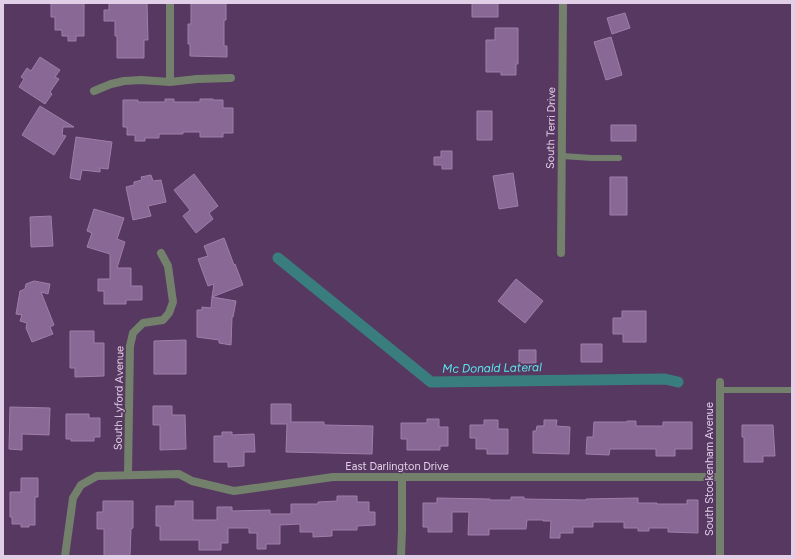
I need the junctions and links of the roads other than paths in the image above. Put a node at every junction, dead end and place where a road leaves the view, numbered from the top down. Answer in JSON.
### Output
{"nodes":[{"id":1,"x":170,"y":3,"type":"edge"},
{"id":2,"x":563,"y":3,"type":"edge"},
{"id":3,"x":231,"y":78,"type":"dead end"},
{"id":4,"x":170,"y":82,"type":"junction"},
{"id":5,"x":94,"y":91,"type":"dead end"},
{"id":6,"x":562,"y":156,"type":"junction"},
{"id":7,"x":619,"y":158,"type":"dead end"},
{"id":8,"x":161,"y":253,"type":"dead end"},
{"id":9,"x":561,"y":253,"type":"dead end"},
{"id":10,"x":720,"y":386,"type":"joint"},
{"id":11,"x":792,"y":390,"type":"edge"},
{"id":12,"x":128,"y":474,"type":"junction"},
{"id":13,"x":402,"y":476,"type":"junction"},
{"id":14,"x":720,"y":477,"type":"junction"},
{"id":15,"x":65,"y":556,"type":"edge"},
{"id":16,"x":401,"y":556,"type":"edge"},
{"id":17,"x":720,"y":556,"type":"edge"}],
"edges":[{"from":1,"to":4,"type":"street"},
{"from":2,"to":6,"type":"street","name":"South Terri Drive"},
{"from":3,"to":4,"type":"street"},
{"from":4,"to":5,"type":"street"},
{"from":6,"to":7,"type":"lane"},
{"from":6,"to":9,"type":"street","name":"South Terri Drive"},
{"from":8,"to":12,"type":"street","name":"South Lyford Avenue"},
{"from":10,"to":11,"type":"lane"},
{"from":10,"to":14,"type":"street","name":"South Stockenham Avenue"},
{"from":12,"to":13,"type":"street","name":"East Darlington Drive"},
{"from":12,"to":15,"type":"street","name":"East Darlington Drive"},
{"from":13,"to":14,"type":"street","name":"East Darlington Drive"},
{"from":13,"to":16,"type":"street"},
{"from":14,"to":17,"type":"street","name":"South Stockenham Avenue"}]}
